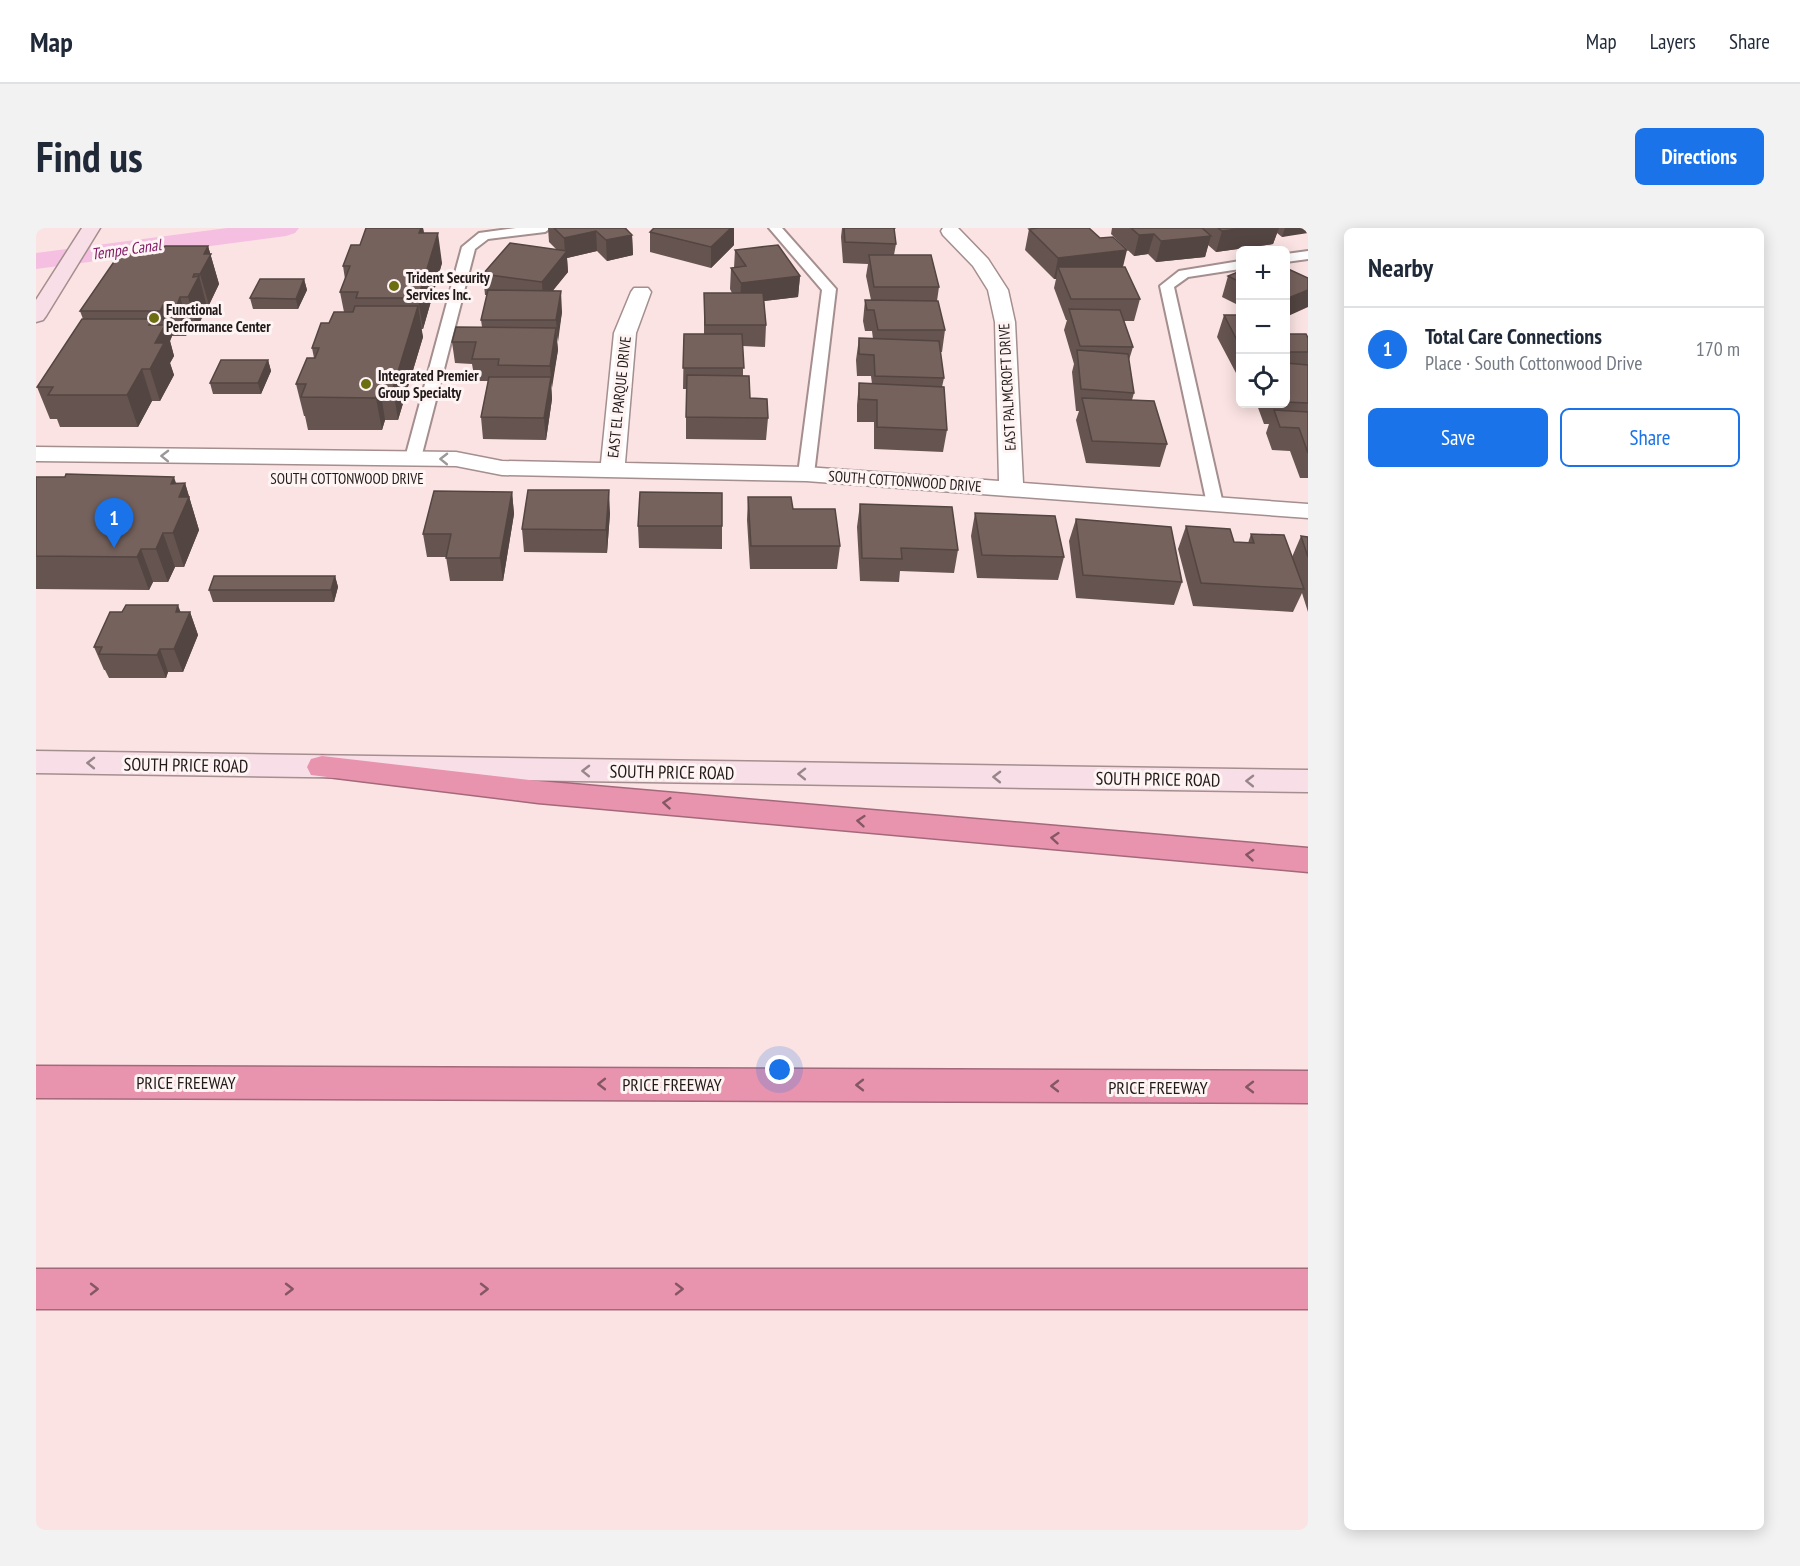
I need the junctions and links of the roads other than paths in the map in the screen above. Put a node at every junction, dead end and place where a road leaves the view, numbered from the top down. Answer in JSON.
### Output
{"nodes":[{"id":1,"x":545,"y":228,"type":"edge"},
{"id":2,"x":775,"y":228,"type":"edge"},
{"id":3,"x":973,"y":228,"type":"edge"},
{"id":4,"x":87,"y":234,"type":"edge"},
{"id":5,"x":1308,"y":255,"type":"edge"},
{"id":6,"x":1290,"y":257,"type":"edge"},
{"id":7,"x":1236,"y":266,"type":"edge"},
{"id":8,"x":641,"y":292,"type":"dead end"},
{"id":9,"x":36,"y":316,"type":"edge"},
{"id":10,"x":36,"y":454,"type":"edge"},
{"id":11,"x":255,"y":457,"type":"junction"},
{"id":12,"x":412,"y":458,"type":"junction"},
{"id":13,"x":502,"y":468,"type":"junction"},
{"id":14,"x":612,"y":469,"type":"junction"},
{"id":15,"x":806,"y":474,"type":"junction"},
{"id":16,"x":36,"y":475,"type":"edge"},
{"id":17,"x":191,"y":476,"type":"junction"},
{"id":18,"x":1011,"y":489,"type":"junction"},
{"id":19,"x":1215,"y":504,"type":"junction"},
{"id":20,"x":1308,"y":511,"type":"edge"},
{"id":21,"x":36,"y":762,"type":"edge"},
{"id":22,"x":322,"y":767,"type":"junction"},
{"id":23,"x":1308,"y":782,"type":"edge"},
{"id":24,"x":1308,"y":860,"type":"edge"},
{"id":25,"x":36,"y":1082,"type":"edge"},
{"id":26,"x":1308,"y":1087,"type":"edge"},
{"id":27,"x":36,"y":1289,"type":"edge"},
{"id":28,"x":1308,"y":1289,"type":"edge"}],
"edges":[{"from":1,"to":12,"type":"lane"},
{"from":2,"to":15,"type":"lane"},
{"from":3,"to":18,"type":"street","name":"EAST PALMCROFT DRIVE"},
{"from":4,"to":9,"type":"main road"},
{"from":5,"to":6,"type":"lane"},
{"from":7,"to":19,"type":"lane"},
{"from":8,"to":14,"type":"street","name":"EAST EL PARQUE DRIVE"},
{"from":11,"to":10,"type":"street","name":"SOUTH COTTONWOOD DRIVE","one_way":true},
{"from":11,"to":12,"type":"street","name":"SOUTH COTTONWOOD DRIVE"},
{"from":11,"to":17,"type":"street","name":"SOUTH COTTONWOOD DRIVE"},
{"from":13,"to":12,"type":"street","name":"SOUTH COTTONWOOD DRIVE","one_way":true},
{"from":13,"to":14,"type":"street","name":"SOUTH COTTONWOOD DRIVE"},
{"from":13,"to":17,"type":"street","name":"SOUTH COTTONWOOD DRIVE"},
{"from":14,"to":15,"type":"street","name":"SOUTH COTTONWOOD DRIVE"},
{"from":15,"to":18,"type":"street","name":"SOUTH COTTONWOOD DRIVE"},
{"from":16,"to":17,"type":"street","name":"SOUTH COTTONWOOD DRIVE"},
{"from":18,"to":19,"type":"street","name":"SOUTH COTTONWOOD DRIVE"},
{"from":19,"to":20,"type":"street","name":"SOUTH COTTONWOOD DRIVE"},
{"from":22,"to":21,"type":"main road","name":"SOUTH PRICE ROAD","one_way":true},
{"from":23,"to":22,"type":"main road","name":"SOUTH PRICE ROAD","one_way":true},
{"from":24,"to":22,"type":"highway","one_way":true},
{"from":26,"to":25,"type":"highway","name":"PRICE FREEWAY","one_way":true},
{"from":27,"to":28,"type":"highway","one_way":true}]}
